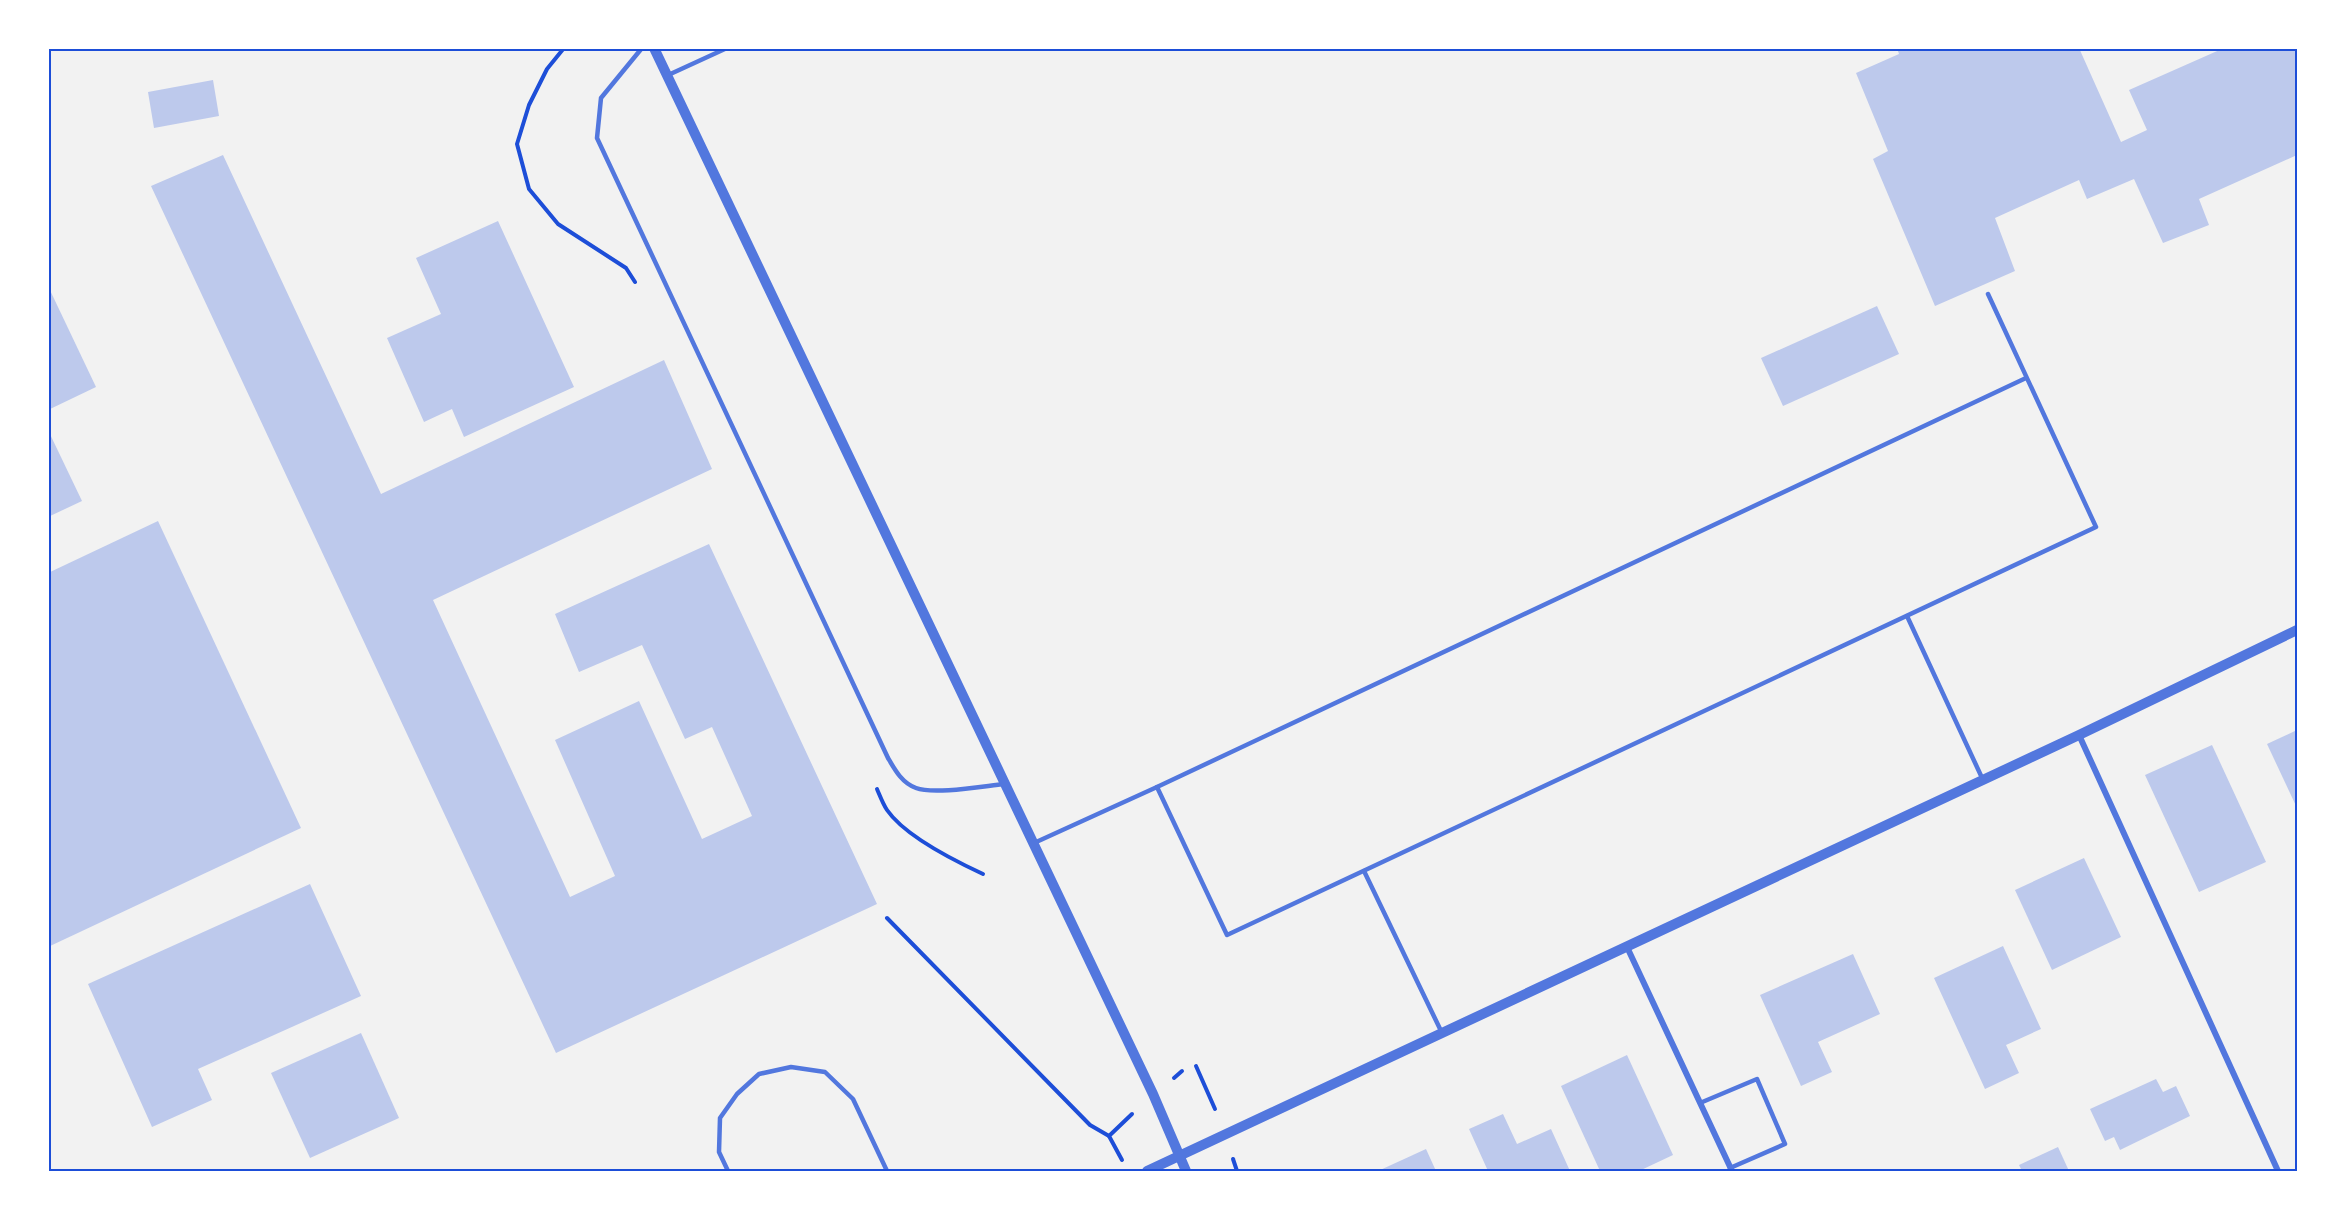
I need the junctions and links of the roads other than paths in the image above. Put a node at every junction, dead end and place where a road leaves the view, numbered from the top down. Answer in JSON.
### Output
{"nodes":[{"id":1,"x":642,"y":48,"type":"edge"},
{"id":2,"x":654,"y":48,"type":"edge"},
{"id":3,"x":727,"y":48,"type":"edge"},
{"id":4,"x":666,"y":76,"type":"junction"},
{"id":5,"x":1988,"y":294,"type":"dead end"},
{"id":6,"x":2026,"y":378,"type":"junction"},
{"id":7,"x":1907,"y":616,"type":"junction"},
{"id":8,"x":2297,"y":630,"type":"edge"},
{"id":9,"x":2079,"y":735,"type":"junction"},
{"id":10,"x":1983,"y":780,"type":"junction"},
{"id":11,"x":1005,"y":784,"type":"junction"},
{"id":12,"x":1157,"y":787,"type":"junction"},
{"id":13,"x":1033,"y":843,"type":"junction"},
{"id":14,"x":1364,"y":871,"type":"junction"},
{"id":15,"x":1626,"y":947,"type":"junction"},
{"id":16,"x":1442,"y":1033,"type":"junction"},
{"id":17,"x":1700,"y":1103,"type":"junction"},
{"id":18,"x":1180,"y":1156,"type":"junction"},
{"id":19,"x":1731,"y":1169,"type":"edge"},
{"id":20,"x":728,"y":1171,"type":"edge"},
{"id":21,"x":887,"y":1171,"type":"edge"},
{"id":22,"x":1148,"y":1171,"type":"edge"},
{"id":23,"x":1186,"y":1171,"type":"edge"},
{"id":24,"x":2278,"y":1171,"type":"edge"}],
"edges":[{"from":1,"to":11,"type":"lane"},
{"from":2,"to":4,"type":"street"},
{"from":3,"to":4,"type":"lane"},
{"from":4,"to":11,"type":"street"},
{"from":5,"to":6,"type":"lane"},
{"from":6,"to":7,"type":"lane"},
{"from":6,"to":12,"type":"lane"},
{"from":7,"to":10,"type":"lane"},
{"from":7,"to":14,"type":"lane"},
{"from":8,"to":9,"type":"street"},
{"from":9,"to":10,"type":"street"},
{"from":9,"to":24,"type":"street"},
{"from":10,"to":15,"type":"street"},
{"from":11,"to":13,"type":"street"},
{"from":12,"to":13,"type":"lane"},
{"from":12,"to":14,"type":"lane"},
{"from":13,"to":18,"type":"street"},
{"from":14,"to":16,"type":"lane"},
{"from":15,"to":16,"type":"street"},
{"from":15,"to":17,"type":"street"},
{"from":16,"to":18,"type":"street"},
{"from":17,"to":19,"type":"street"},
{"from":17,"to":19,"type":"lane"},
{"from":18,"to":22,"type":"street"},
{"from":18,"to":23,"type":"street"},
{"from":20,"to":21,"type":"lane"}]}
